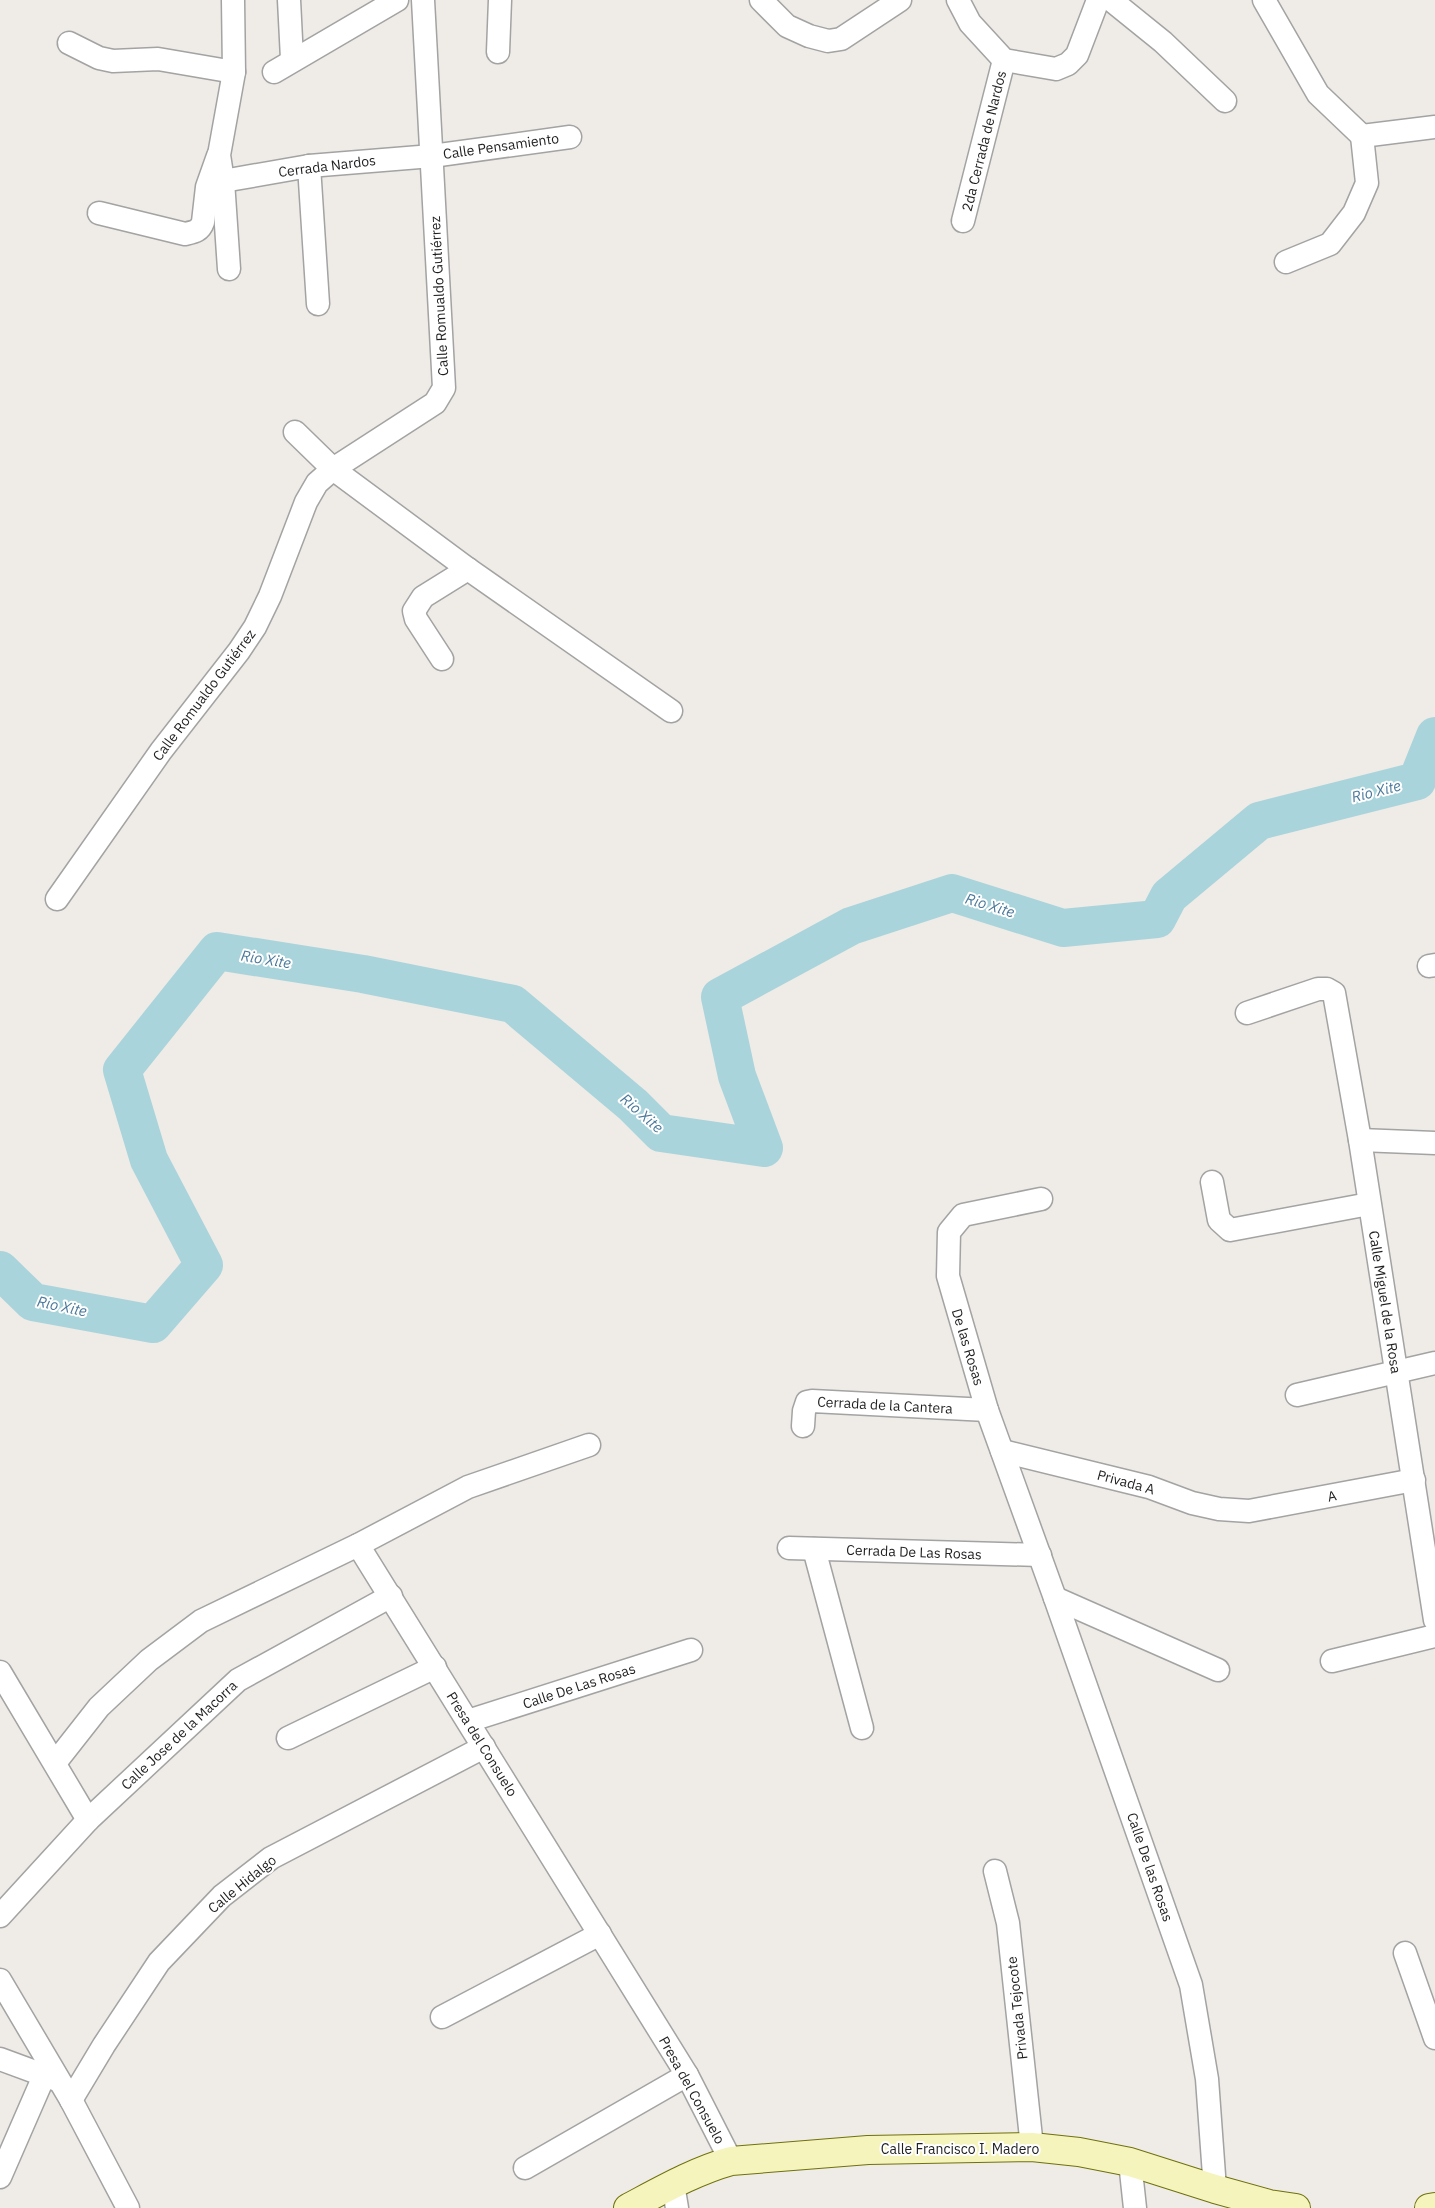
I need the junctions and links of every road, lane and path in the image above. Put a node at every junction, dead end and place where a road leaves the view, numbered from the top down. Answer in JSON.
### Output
{"nodes":[{"id":1,"x":233,"y":0,"type":"edge"},
{"id":2,"x":289,"y":0,"type":"edge"},
{"id":3,"x":397,"y":0,"type":"edge"},
{"id":4,"x":423,"y":0,"type":"edge"},
{"id":5,"x":500,"y":0,"type":"edge"},
{"id":6,"x":761,"y":0,"type":"edge"},
{"id":7,"x":900,"y":0,"type":"edge"},
{"id":8,"x":958,"y":0,"type":"edge"},
{"id":9,"x":1098,"y":0,"type":"edge"},
{"id":10,"x":1111,"y":0,"type":"edge"},
{"id":11,"x":1264,"y":0,"type":"edge"},
{"id":12,"x":69,"y":43,"type":"dead end"},
{"id":13,"x":498,"y":52,"type":"dead end"},
{"id":14,"x":1004,"y":60,"type":"junction"},
{"id":15,"x":234,"y":72,"type":"junction"},
{"id":16,"x":1225,"y":101,"type":"dead end"},
{"id":17,"x":1435,"y":127,"type":"edge"},
{"id":18,"x":1362,"y":136,"type":"junction"},
{"id":19,"x":570,"y":137,"type":"dead end"},
{"id":20,"x":218,"y":155,"type":"junction"},
{"id":21,"x":432,"y":156,"type":"junction"},
{"id":22,"x":308,"y":166,"type":"junction"},
{"id":23,"x":223,"y":181,"type":"junction"},
{"id":24,"x":99,"y":212,"type":"dead end"},
{"id":25,"x":963,"y":221,"type":"dead end"},
{"id":26,"x":1286,"y":262,"type":"dead end"},
{"id":27,"x":229,"y":269,"type":"dead end"},
{"id":28,"x":318,"y":304,"type":"dead end"},
{"id":29,"x":295,"y":432,"type":"dead end"},
{"id":30,"x":333,"y":469,"type":"junction"},
{"id":31,"x":468,"y":569,"type":"junction"},
{"id":32,"x":442,"y":660,"type":"dead end"},
{"id":33,"x":670,"y":711,"type":"dead end"},
{"id":34,"x":57,"y":899,"type":"dead end"},
{"id":35,"x":1247,"y":1013,"type":"dead end"},
{"id":36,"x":1360,"y":1140,"type":"junction"},
{"id":37,"x":1435,"y":1143,"type":"edge"},
{"id":38,"x":1212,"y":1182,"type":"dead end"},
{"id":39,"x":1041,"y":1199,"type":"dead end"},
{"id":40,"x":1369,"y":1204,"type":"junction"},
{"id":41,"x":1435,"y":1363,"type":"edge"},
{"id":42,"x":1397,"y":1372,"type":"junction"},
{"id":43,"x":1297,"y":1395,"type":"dead end"},
{"id":44,"x":987,"y":1410,"type":"junction"},
{"id":45,"x":803,"y":1426,"type":"dead end"},
{"id":46,"x":589,"y":1445,"type":"dead end"},
{"id":47,"x":1002,"y":1451,"type":"junction"},
{"id":48,"x":1414,"y":1480,"type":"junction"},
{"id":49,"x":1249,"y":1511,"type":"joint"},
{"id":50,"x":358,"y":1545,"type":"junction"},
{"id":51,"x":789,"y":1548,"type":"dead end"},
{"id":52,"x":814,"y":1549,"type":"junction"},
{"id":53,"x":1040,"y":1555,"type":"junction"},
{"id":54,"x":390,"y":1596,"type":"junction"},
{"id":55,"x":1055,"y":1598,"type":"junction"},
{"id":56,"x":1435,"y":1620,"type":"edge"},
{"id":57,"x":1435,"y":1636,"type":"edge"},
{"id":58,"x":691,"y":1650,"type":"dead end"},
{"id":59,"x":1332,"y":1661,"type":"dead end"},
{"id":60,"x":435,"y":1668,"type":"junction"},
{"id":61,"x":1218,"y":1670,"type":"dead end"},
{"id":62,"x":0,"y":1672,"type":"edge"},
{"id":63,"x":468,"y":1721,"type":"junction"},
{"id":64,"x":862,"y":1728,"type":"dead end"},
{"id":65,"x":288,"y":1738,"type":"dead end"},
{"id":66,"x":484,"y":1747,"type":"junction"},
{"id":67,"x":55,"y":1763,"type":"junction"},
{"id":68,"x":88,"y":1820,"type":"junction"},
{"id":69,"x":995,"y":1871,"type":"dead end"},
{"id":70,"x":0,"y":1916,"type":"edge"},
{"id":71,"x":600,"y":1934,"type":"junction"},
{"id":72,"x":1405,"y":1952,"type":"dead end"},
{"id":73,"x":0,"y":1980,"type":"edge"},
{"id":74,"x":442,"y":2017,"type":"dead end"},
{"id":75,"x":1435,"y":2038,"type":"edge"},
{"id":76,"x":0,"y":2058,"type":"edge"},
{"id":77,"x":687,"y":2075,"type":"junction"},
{"id":78,"x":58,"y":2086,"type":"junction"},
{"id":79,"x":1032,"y":2147,"type":"junction"},
{"id":80,"x":731,"y":2161,"type":"junction"},
{"id":81,"x":1130,"y":2162,"type":"junction"},
{"id":82,"x":525,"y":2168,"type":"dead end"},
{"id":83,"x":0,"y":2177,"type":"edge"},
{"id":84,"x":1215,"y":2189,"type":"junction"},
{"id":85,"x":675,"y":2196,"type":"edge"},
{"id":86,"x":1435,"y":2207,"type":"edge"},
{"id":87,"x":128,"y":2208,"type":"edge"},
{"id":88,"x":628,"y":2208,"type":"edge"},
{"id":89,"x":1135,"y":2208,"type":"edge"},
{"id":90,"x":1296,"y":2208,"type":"edge"},
{"id":91,"x":1429,"y":2208,"type":"edge"}],
"edges":[{"from":1,"to":15,"type":"street"},
{"from":2,"to":3,"type":"street"},
{"from":4,"to":21,"type":"street","name":"Calle Romualdo Gutiérrez"},
{"from":5,"to":13,"type":"street"},
{"from":6,"to":7,"type":"street"},
{"from":8,"to":14,"type":"street"},
{"from":9,"to":14,"type":"street"},
{"from":10,"to":16,"type":"street"},
{"from":11,"to":18,"type":"street"},
{"from":12,"to":15,"type":"street"},
{"from":14,"to":25,"type":"street","name":"2da Cerrada de Nardos"},
{"from":15,"to":20,"type":"street"},
{"from":17,"to":18,"type":"street"},
{"from":18,"to":26,"type":"street"},
{"from":19,"to":21,"type":"street","name":"Calle Pensamiento"},
{"from":20,"to":23,"type":"street"},
{"from":20,"to":24,"type":"street"},
{"from":21,"to":22,"type":"street","name":"Cerrada Nardos"},
{"from":21,"to":30,"type":"street","name":"Calle Romualdo Gutiérrez"},
{"from":22,"to":23,"type":"street","name":"Cerrada Nardos"},
{"from":22,"to":28,"type":"street"},
{"from":23,"to":27,"type":"street"},
{"from":29,"to":30,"type":"street"},
{"from":30,"to":31,"type":"street"},
{"from":30,"to":34,"type":"street","name":"Calle Romualdo Gutiérrez"},
{"from":31,"to":32,"type":"street"},
{"from":31,"to":33,"type":"street"},
{"from":35,"to":36,"type":"street","name":"Calle Miguel de la Rosa"},
{"from":36,"to":37,"type":"street"},
{"from":36,"to":40,"type":"street","name":"Calle Miguel de la Rosa"},
{"from":38,"to":40,"type":"street"},
{"from":39,"to":44,"type":"street","name":"De las Rosas"},
{"from":40,"to":42,"type":"street","name":"Calle Miguel de la Rosa"},
{"from":41,"to":42,"type":"street"},
{"from":42,"to":43,"type":"street"},
{"from":42,"to":48,"type":"street","name":"Calle Miguel de la Rosa"},
{"from":44,"to":45,"type":"street","name":"Cerrada de la Cantera"},
{"from":44,"to":47,"type":"street","name":"De las Rosas"},
{"from":46,"to":50,"type":"street"},
{"from":47,"to":49,"type":"street","name":"Privada A"},
{"from":47,"to":53,"type":"street","name":"De las Rosas"},
{"from":48,"to":49,"type":"street","name":"A"},
{"from":48,"to":56,"type":"street","name":"Calle Miguel de la Rosa"},
{"from":50,"to":54,"type":"street","name":"Presa del Consuelo"},
{"from":50,"to":67,"type":"street"},
{"from":51,"to":52,"type":"street","name":"Cerrada De Las Rosas"},
{"from":52,"to":53,"type":"street","name":"Cerrada De Las Rosas"},
{"from":52,"to":64,"type":"street"},
{"from":53,"to":55,"type":"street","name":"Calle De las Rosas"},
{"from":54,"to":60,"type":"street","name":"Presa del Consuelo"},
{"from":54,"to":68,"type":"street","name":"Calle Jose de la Macorra"},
{"from":55,"to":61,"type":"street"},
{"from":55,"to":84,"type":"street","name":"Calle De las Rosas"},
{"from":57,"to":59,"type":"street"},
{"from":58,"to":63,"type":"street","name":"Calle De Las Rosas"},
{"from":60,"to":63,"type":"street","name":"Presa del Consuelo"},
{"from":60,"to":65,"type":"street"},
{"from":62,"to":67,"type":"street"},
{"from":63,"to":66,"type":"street","name":"Presa del Consuelo"},
{"from":66,"to":71,"type":"street","name":"Presa del Consuelo"},
{"from":66,"to":78,"type":"street","name":"Calle Hidalgo"},
{"from":67,"to":68,"type":"street"},
{"from":68,"to":70,"type":"street","name":"Calle Jose de la Macorra"},
{"from":69,"to":79,"type":"street","name":"Privada Tejocote"},
{"from":71,"to":74,"type":"street"},
{"from":71,"to":77,"type":"street","name":"Presa del Consuelo"},
{"from":72,"to":75,"type":"street"},
{"from":73,"to":78,"type":"street"},
{"from":76,"to":78,"type":"street"},
{"from":77,"to":80,"type":"street","name":"Presa del Consuelo"},
{"from":77,"to":82,"type":"street"},
{"from":78,"to":83,"type":"street","name":"Calle Hidalgo"},
{"from":78,"to":87,"type":"street"},
{"from":79,"to":80,"type":"street","name":"Calle Francisco I. Madero"},
{"from":79,"to":81,"type":"street","name":"Calle Francisco I. Madero"},
{"from":80,"to":85,"type":"street","name":"Calle Francisco I. Madero"},
{"from":81,"to":84,"type":"street","name":"Calle Francisco I. Madero"},
{"from":81,"to":89,"type":"street"},
{"from":84,"to":90,"type":"street","name":"Calle Francisco I. Madero"},
{"from":85,"to":88,"type":"street","name":"Calle Francisco I. Madero"},
{"from":86,"to":91,"type":"street"}]}
